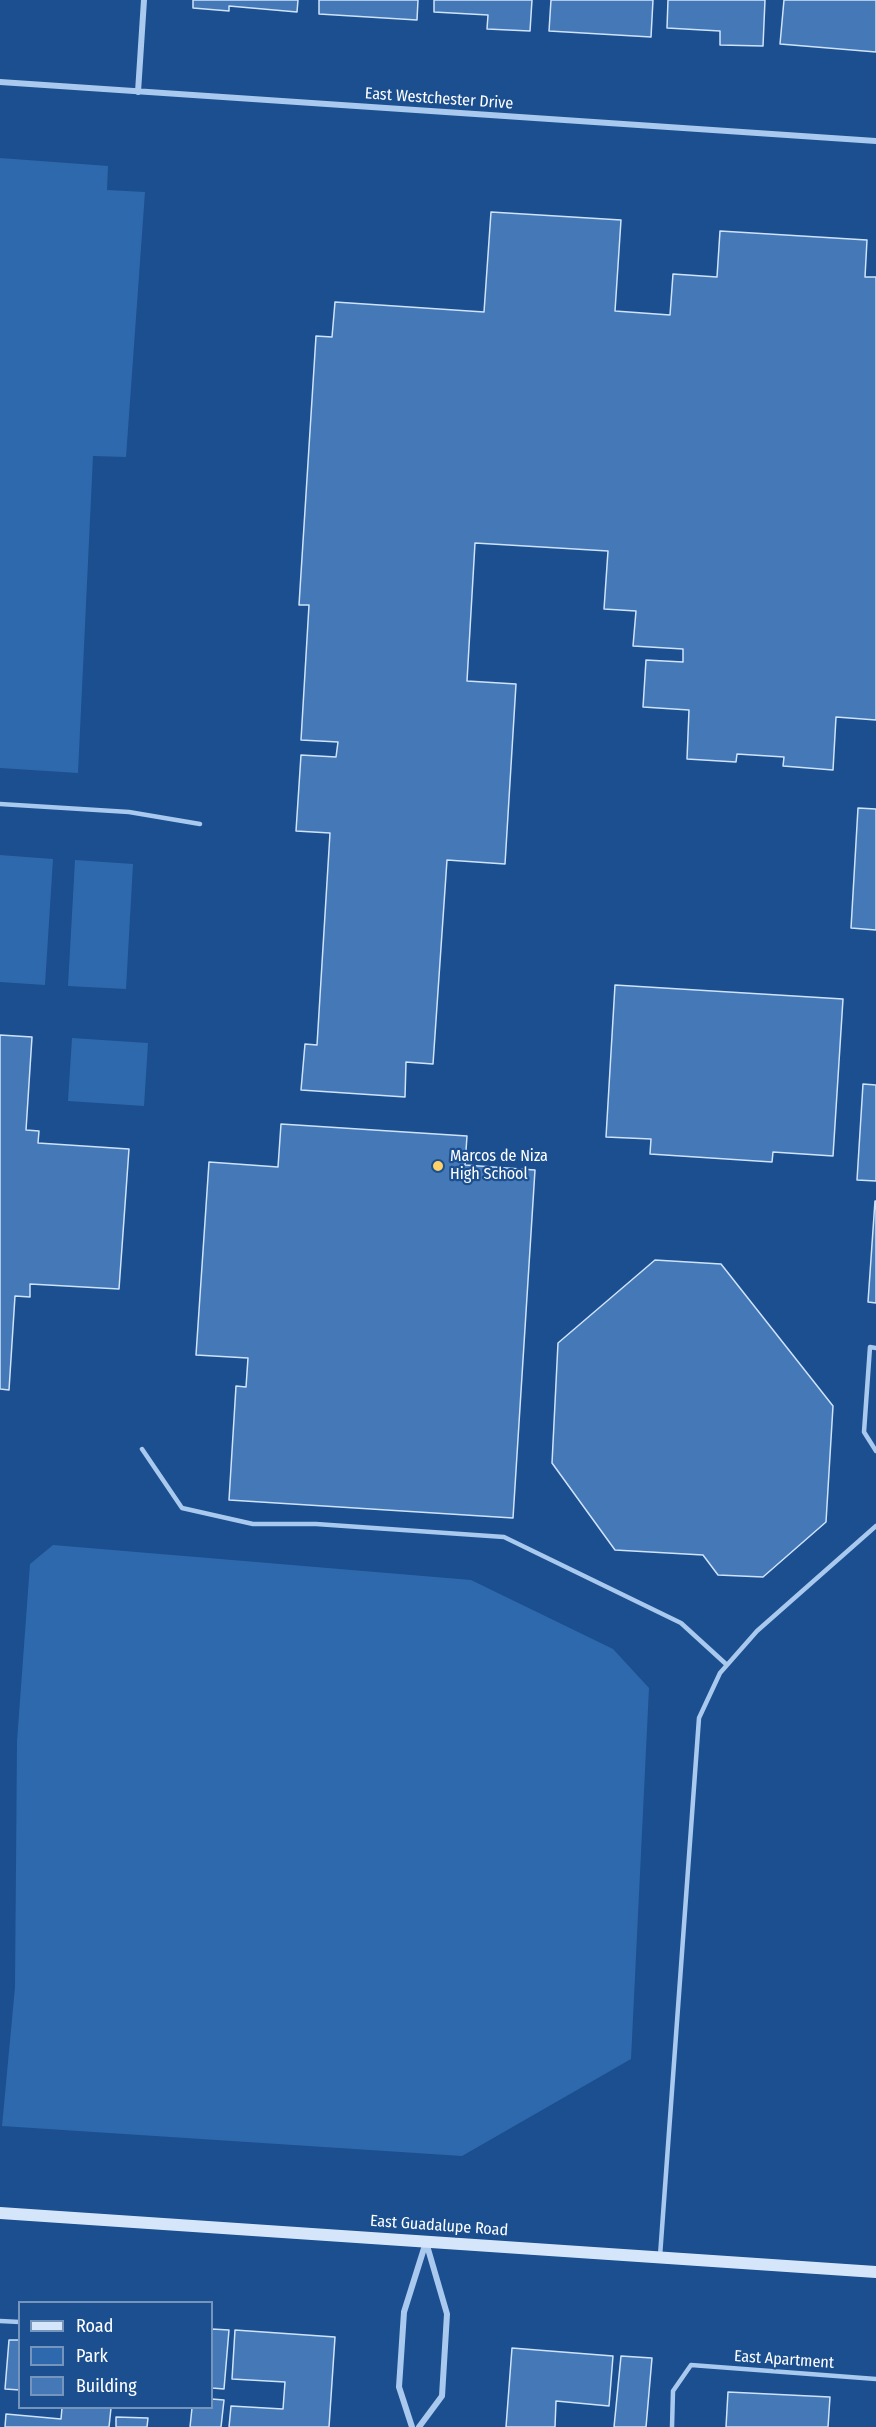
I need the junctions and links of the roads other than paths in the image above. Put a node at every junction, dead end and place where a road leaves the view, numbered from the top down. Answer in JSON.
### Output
{"nodes":[{"id":1,"x":144,"y":0,"type":"edge"},
{"id":2,"x":0,"y":82,"type":"edge"},
{"id":3,"x":138,"y":92,"type":"junction"},
{"id":4,"x":876,"y":141,"type":"edge"},
{"id":5,"x":0,"y":804,"type":"edge"},
{"id":6,"x":200,"y":824,"type":"dead end"},
{"id":7,"x":876,"y":1348,"type":"edge"},
{"id":8,"x":142,"y":1449,"type":"dead end"},
{"id":9,"x":876,"y":1451,"type":"edge"},
{"id":10,"x":876,"y":1526,"type":"edge"},
{"id":11,"x":727,"y":1665,"type":"junction"},
{"id":12,"x":0,"y":2213,"type":"edge"},
{"id":13,"x":426,"y":2242,"type":"junction"},
{"id":14,"x":660,"y":2257,"type":"junction"},
{"id":15,"x":876,"y":2272,"type":"edge"},
{"id":16,"x":0,"y":2321,"type":"edge"},
{"id":17,"x":18,"y":2322,"type":"edge"},
{"id":18,"x":876,"y":2379,"type":"edge"},
{"id":19,"x":412,"y":2427,"type":"edge"},
{"id":20,"x":419,"y":2427,"type":"edge"},
{"id":21,"x":672,"y":2427,"type":"edge"}],
"edges":[{"from":1,"to":3,"type":"street"},
{"from":2,"to":3,"type":"street","name":"East Westchester Drive"},
{"from":3,"to":4,"type":"street","name":"East Westchester Drive"},
{"from":5,"to":6,"type":"lane"},
{"from":7,"to":9,"type":"lane"},
{"from":8,"to":11,"type":"lane"},
{"from":10,"to":11,"type":"lane"},
{"from":11,"to":14,"type":"lane"},
{"from":12,"to":13,"type":"main road","name":"East Guadalupe Road"},
{"from":13,"to":14,"type":"main road","name":"East Guadalupe Road"},
{"from":13,"to":19,"type":"street"},
{"from":13,"to":20,"type":"street"},
{"from":14,"to":15,"type":"main road","name":"East Guadalupe Road"},
{"from":16,"to":17,"type":"lane"},
{"from":18,"to":21,"type":"lane","name":"East Apartment"}]}
